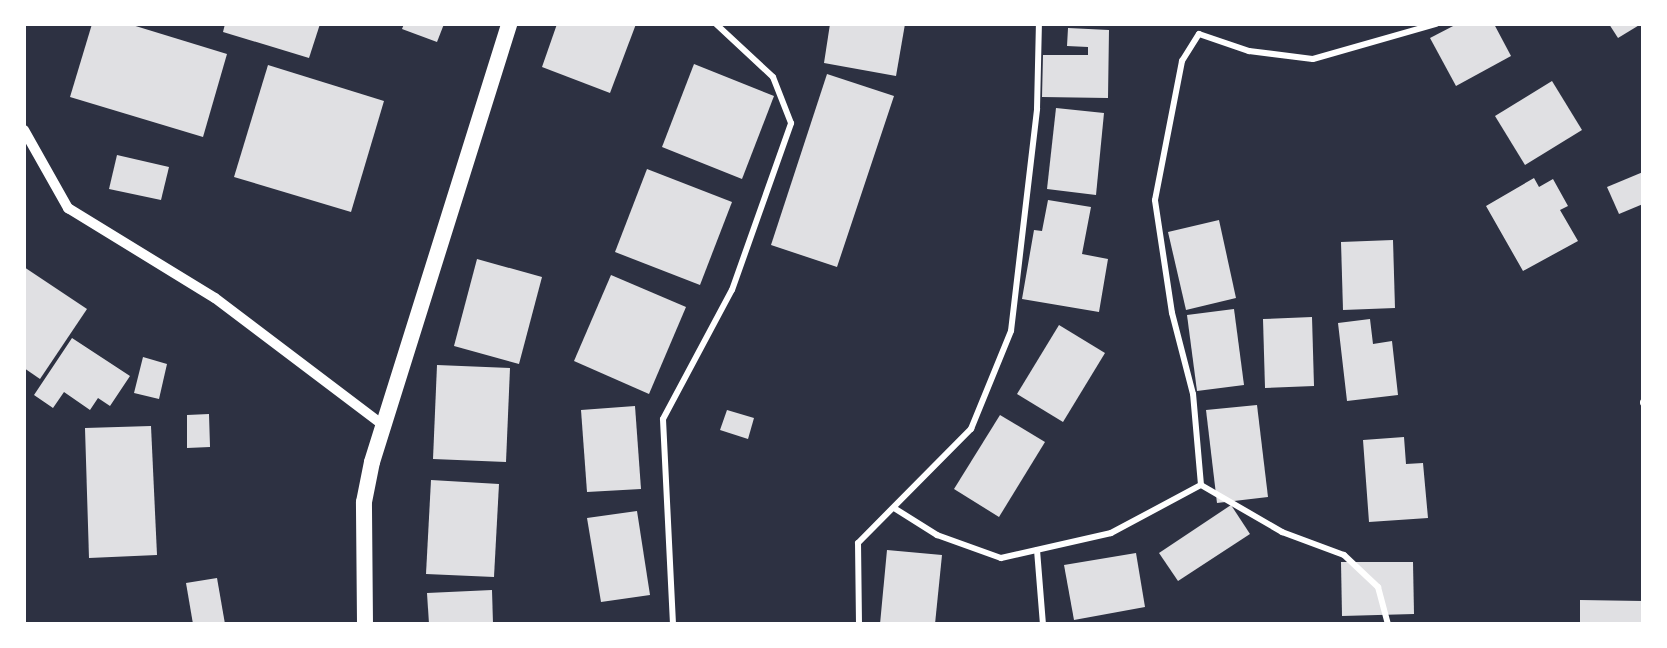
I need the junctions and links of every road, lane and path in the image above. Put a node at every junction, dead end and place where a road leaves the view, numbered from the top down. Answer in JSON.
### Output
{"nodes":[{"id":1,"x":509,"y":24,"type":"edge"},
{"id":2,"x":716,"y":24,"type":"edge"},
{"id":3,"x":1039,"y":24,"type":"edge"},
{"id":4,"x":1436,"y":24,"type":"edge"},
{"id":5,"x":24,"y":130,"type":"edge"},
{"id":6,"x":24,"y":142,"type":"edge"},
{"id":7,"x":39,"y":157,"type":"junction"},
{"id":8,"x":384,"y":426,"type":"junction"},
{"id":9,"x":1201,"y":485,"type":"junction"},
{"id":10,"x":894,"y":508,"type":"junction"},
{"id":11,"x":1037,"y":550,"type":"junction"},
{"id":12,"x":364,"y":624,"type":"edge"},
{"id":13,"x":672,"y":624,"type":"edge"},
{"id":14,"x":859,"y":624,"type":"edge"},
{"id":15,"x":1043,"y":624,"type":"edge"},
{"id":16,"x":1388,"y":624,"type":"edge"}],
"edges":[{"from":1,"to":8,"type":"highway"},
{"from":2,"to":13,"type":"street"},
{"from":3,"to":10,"type":"street"},
{"from":4,"to":9,"type":"street"},
{"from":5,"to":7,"type":"street"},
{"from":6,"to":7,"type":"street"},
{"from":7,"to":8,"type":"street"},
{"from":8,"to":12,"type":"highway"},
{"from":9,"to":11,"type":"street"},
{"from":9,"to":16,"type":"street"},
{"from":10,"to":11,"type":"street"},
{"from":10,"to":14,"type":"street"},
{"from":11,"to":15,"type":"street"}]}
